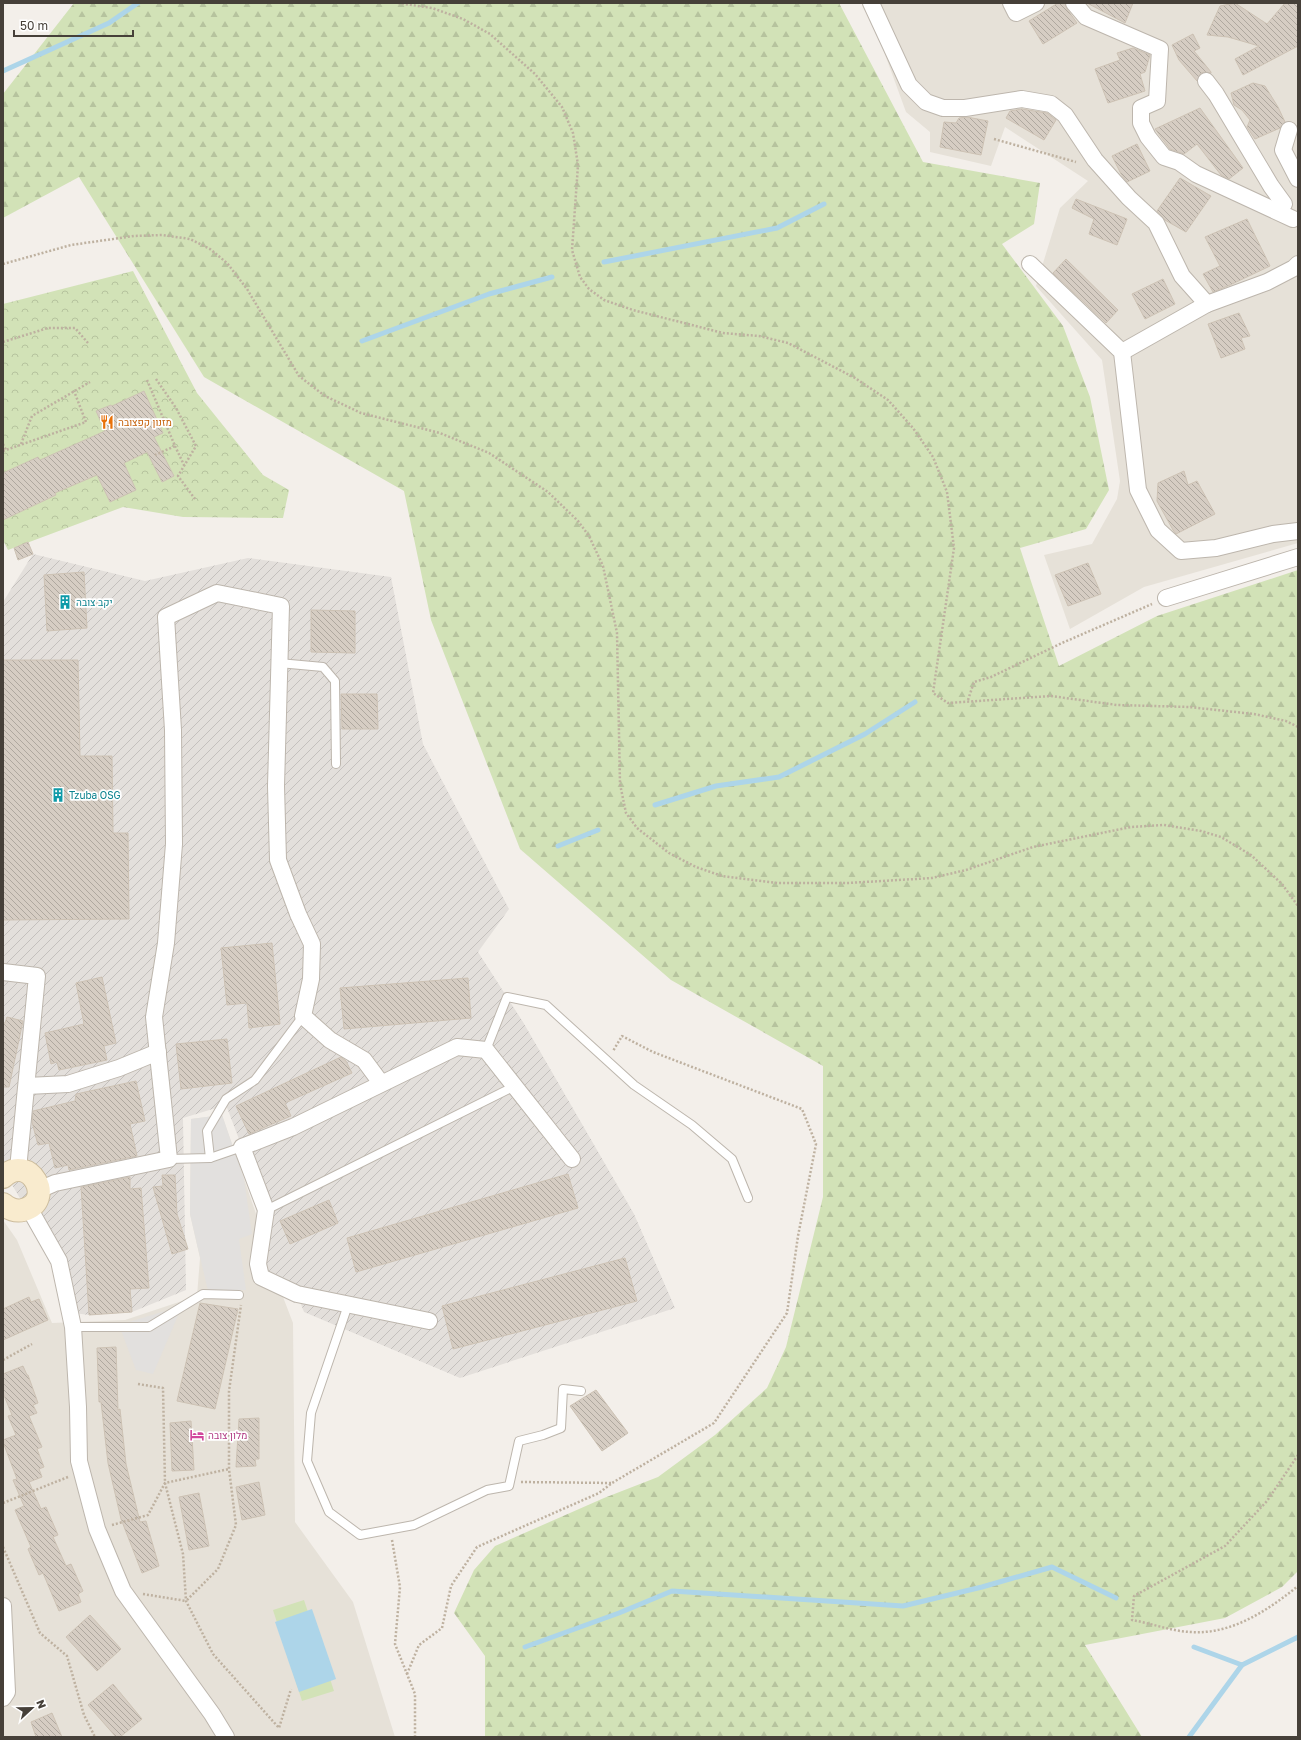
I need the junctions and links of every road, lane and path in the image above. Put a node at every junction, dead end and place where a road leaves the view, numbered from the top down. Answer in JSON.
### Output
{"nodes":[{"id":1,"x":398,"y":3,"type":"edge"},
{"id":2,"x":871,"y":3,"type":"edge"},
{"id":3,"x":1011,"y":3,"type":"edge"},
{"id":4,"x":1036,"y":3,"type":"edge"},
{"id":5,"x":1074,"y":3,"type":"edge"},
{"id":6,"x":1206,"y":81,"type":"dead end"},
{"id":7,"x":1288,"y":130,"type":"dead end"},
{"id":8,"x":994,"y":139,"type":"dead end"},
{"id":9,"x":1104,"y":170,"type":"junction"},
{"id":10,"x":1298,"y":180,"type":"edge"},
{"id":11,"x":1298,"y":186,"type":"edge"},
{"id":12,"x":1284,"y":204,"type":"junction"},
{"id":13,"x":1295,"y":224,"type":"edge"},
{"id":14,"x":3,"y":264,"type":"edge"},
{"id":15,"x":1030,"y":264,"type":"dead end"},
{"id":16,"x":1298,"y":264,"type":"edge"},
{"id":17,"x":1207,"y":304,"type":"junction"},
{"id":18,"x":3,"y":342,"type":"edge"},
{"id":19,"x":88,"y":343,"type":"dead end"},
{"id":20,"x":1122,"y":352,"type":"junction"},
{"id":21,"x":156,"y":379,"type":"dead end"},
{"id":22,"x":147,"y":380,"type":"dead end"},
{"id":23,"x":90,"y":382,"type":"dead end"},
{"id":24,"x":74,"y":391,"type":"junction"},
{"id":25,"x":3,"y":444,"type":"edge"},
{"id":26,"x":21,"y":445,"type":"junction"},
{"id":27,"x":175,"y":446,"type":"junction"},
{"id":28,"x":5,"y":450,"type":"edge"},
{"id":29,"x":155,"y":455,"type":"dead end"},
{"id":30,"x":184,"y":465,"type":"junction"},
{"id":31,"x":195,"y":499,"type":"dead end"},
{"id":32,"x":1298,"y":531,"type":"edge"},
{"id":33,"x":1298,"y":557,"type":"edge"},
{"id":34,"x":1166,"y":598,"type":"joint"},
{"id":35,"x":279,"y":663,"type":"junction"},
{"id":36,"x":968,"y":700,"type":"junction"},
{"id":37,"x":1298,"y":727,"type":"edge"},
{"id":38,"x":336,"y":764,"type":"dead end"},
{"id":39,"x":1298,"y":906,"type":"edge"},
{"id":40,"x":3,"y":972,"type":"edge"},
{"id":41,"x":303,"y":1016,"type":"junction"},
{"id":42,"x":486,"y":1050,"type":"junction"},
{"id":43,"x":158,"y":1052,"type":"junction"},
{"id":44,"x":607,"y":1060,"type":"junction"},
{"id":45,"x":381,"y":1083,"type":"junction"},
{"id":46,"x":27,"y":1086,"type":"junction"},
{"id":47,"x":515,"y":1086,"type":"junction"},
{"id":48,"x":242,"y":1147,"type":"junction"},
{"id":49,"x":210,"y":1158,"type":"junction"},
{"id":50,"x":168,"y":1159,"type":"junction"},
{"id":51,"x":572,"y":1159,"type":"dead end"},
{"id":52,"x":7,"y":1174,"type":"edge"},
{"id":53,"x":748,"y":1198,"type":"dead end"},
{"id":54,"x":34,"y":1199,"type":"junction"},
{"id":55,"x":3,"y":1204,"type":"edge"},
{"id":56,"x":266,"y":1210,"type":"junction"},
{"id":57,"x":239,"y":1295,"type":"joint"},
{"id":58,"x":348,"y":1304,"type":"junction"},
{"id":59,"x":429,"y":1321,"type":"dead end"},
{"id":60,"x":73,"y":1327,"type":"junction"},
{"id":61,"x":32,"y":1344,"type":"dead end"},
{"id":62,"x":3,"y":1360,"type":"edge"},
{"id":63,"x":138,"y":1384,"type":"dead end"},
{"id":64,"x":581,"y":1391,"type":"dead end"},
{"id":65,"x":1298,"y":1455,"type":"edge"},
{"id":66,"x":229,"y":1468,"type":"junction"},
{"id":67,"x":82,"y":1472,"type":"junction"},
{"id":68,"x":165,"y":1483,"type":"junction"},
{"id":69,"x":612,"y":1484,"type":"junction"},
{"id":70,"x":509,"y":1486,"type":"junction"},
{"id":71,"x":3,"y":1503,"type":"edge"},
{"id":72,"x":97,"y":1529,"type":"junction"},
{"id":73,"x":390,"y":1529,"type":"junction"},
{"id":74,"x":3,"y":1547,"type":"edge"},
{"id":75,"x":1298,"y":1586,"type":"edge"},
{"id":76,"x":123,"y":1591,"type":"junction"},
{"id":77,"x":186,"y":1601,"type":"junction"},
{"id":78,"x":3,"y":1606,"type":"edge"},
{"id":79,"x":407,"y":1674,"type":"junction"},
{"id":80,"x":291,"y":1690,"type":"dead end"},
{"id":81,"x":3,"y":1698,"type":"edge"},
{"id":82,"x":95,"y":1737,"type":"edge"},
{"id":83,"x":226,"y":1737,"type":"edge"},
{"id":84,"x":415,"y":1737,"type":"edge"}],
"edges":[{"from":1,"to":36,"type":"path"},
{"from":2,"to":9,"type":"street"},
{"from":3,"to":4,"type":"street"},
{"from":5,"to":13,"type":"street"},
{"from":6,"to":12,"type":"street"},
{"from":7,"to":10,"type":"street"},
{"from":8,"to":9,"type":"path"},
{"from":9,"to":17,"type":"street"},
{"from":11,"to":12,"type":"street"},
{"from":12,"to":13,"type":"street"},
{"from":14,"to":39,"type":"path"},
{"from":15,"to":20,"type":"street"},
{"from":16,"to":17,"type":"street"},
{"from":17,"to":20,"type":"street"},
{"from":18,"to":19,"type":"path"},
{"from":20,"to":32,"type":"street"},
{"from":21,"to":30,"type":"path"},
{"from":22,"to":27,"type":"path"},
{"from":23,"to":24,"type":"path"},
{"from":24,"to":26,"type":"path"},
{"from":24,"to":26,"type":"path"},
{"from":25,"to":28,"type":"path"},
{"from":26,"to":28,"type":"path"},
{"from":27,"to":29,"type":"path"},
{"from":27,"to":30,"type":"path"},
{"from":30,"to":31,"type":"path"},
{"from":33,"to":34,"type":"street"},
{"from":34,"to":36,"type":"path"},
{"from":35,"to":38,"type":"lane"},
{"from":35,"to":41,"type":"street"},
{"from":35,"to":43,"type":"street"},
{"from":36,"to":37,"type":"path"},
{"from":40,"to":46,"type":"street"},
{"from":41,"to":45,"type":"street"},
{"from":41,"to":49,"type":"lane"},
{"from":42,"to":44,"type":"lane"},
{"from":42,"to":45,"type":"street"},
{"from":42,"to":47,"type":"street"},
{"from":43,"to":46,"type":"street"},
{"from":43,"to":50,"type":"street"},
{"from":44,"to":53,"type":"lane"},
{"from":44,"to":69,"type":"path"},
{"from":45,"to":48,"type":"street"},
{"from":46,"to":52,"type":"street"},
{"from":47,"to":51,"type":"street"},
{"from":47,"to":56,"type":"lane"},
{"from":48,"to":49,"type":"lane"},
{"from":48,"to":56,"type":"street"},
{"from":49,"to":50,"type":"lane"},
{"from":50,"to":54,"type":"street"},
{"from":52,"to":54,"type":"street"},
{"from":54,"to":55,"type":"street"},
{"from":54,"to":60,"type":"street"},
{"from":56,"to":58,"type":"street"},
{"from":57,"to":60,"type":"lane"},
{"from":57,"to":66,"type":"path"},
{"from":58,"to":59,"type":"street"},
{"from":58,"to":73,"type":"lane"},
{"from":60,"to":67,"type":"street"},
{"from":61,"to":62,"type":"path"},
{"from":63,"to":68,"type":"path"},
{"from":64,"to":70,"type":"lane"},
{"from":65,"to":75,"type":"path"},
{"from":66,"to":68,"type":"path"},
{"from":66,"to":77,"type":"path"},
{"from":67,"to":71,"type":"path"},
{"from":67,"to":72,"type":"street"},
{"from":68,"to":72,"type":"path"},
{"from":68,"to":77,"type":"path"},
{"from":69,"to":70,"type":"path"},
{"from":69,"to":79,"type":"path"},
{"from":70,"to":73,"type":"lane"},
{"from":72,"to":76,"type":"street"},
{"from":73,"to":79,"type":"path"},
{"from":74,"to":82,"type":"path"},
{"from":76,"to":77,"type":"path"},
{"from":76,"to":83,"type":"street"},
{"from":77,"to":80,"type":"path"},
{"from":78,"to":81,"type":"street"},
{"from":79,"to":84,"type":"path"}]}
